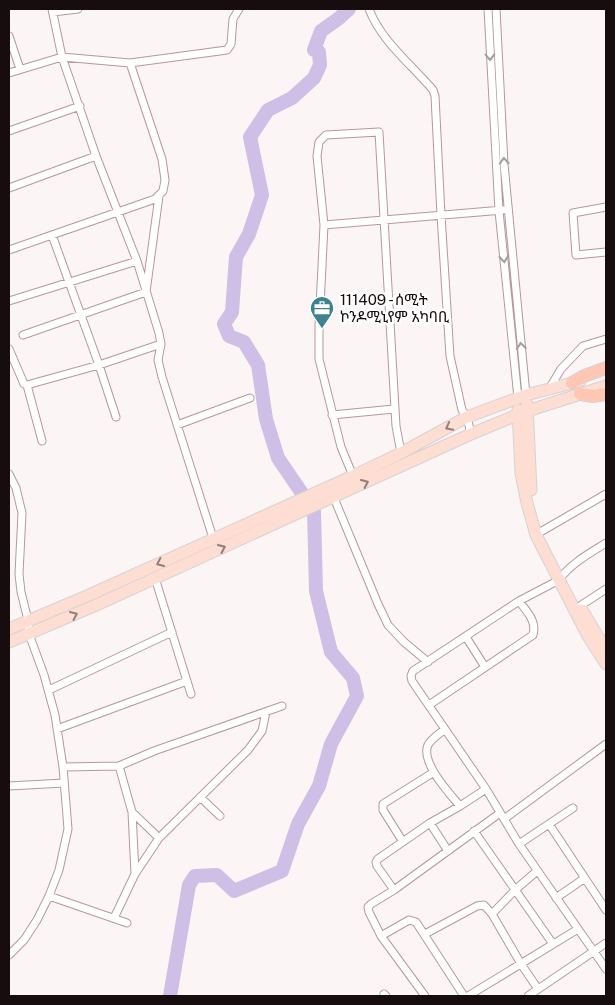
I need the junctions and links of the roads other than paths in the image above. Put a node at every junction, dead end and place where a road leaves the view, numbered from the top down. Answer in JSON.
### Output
{"nodes":[{"id":1,"x":78,"y":9,"type":"edge"},
{"id":2,"x":239,"y":9,"type":"edge"},
{"id":3,"x":369,"y":9,"type":"edge"},
{"id":4,"x":488,"y":9,"type":"edge"},
{"id":5,"x":496,"y":9,"type":"edge"},
{"id":6,"x":53,"y":10,"type":"edge"},
{"id":7,"x":9,"y":36,"type":"edge"},
{"id":8,"x":62,"y":57,"type":"junction"},
{"id":9,"x":130,"y":63,"type":"junction"},
{"id":10,"x":20,"y":69,"type":"junction"},
{"id":11,"x":9,"y":73,"type":"edge"},
{"id":12,"x":80,"y":106,"type":"junction"},
{"id":13,"x":9,"y":131,"type":"edge"},
{"id":14,"x":96,"y":156,"type":"junction"},
{"id":15,"x":9,"y":188,"type":"edge"},
{"id":16,"x":159,"y":196,"type":"junction"},
{"id":17,"x":606,"y":207,"type":"edge"},
{"id":18,"x":508,"y":210,"type":"junction"},
{"id":19,"x":499,"y":211,"type":"junction"},
{"id":20,"x":118,"y":213,"type":"junction"},
{"id":21,"x":440,"y":215,"type":"junction"},
{"id":22,"x":384,"y":220,"type":"junction"},
{"id":23,"x":324,"y":225,"type":"junction"},
{"id":24,"x":52,"y":235,"type":"junction"},
{"id":25,"x":9,"y":250,"type":"edge"},
{"id":26,"x":606,"y":252,"type":"edge"},
{"id":27,"x":136,"y":261,"type":"junction"},
{"id":28,"x":69,"y":282,"type":"junction"},
{"id":29,"x":146,"y":292,"type":"junction"},
{"id":30,"x":9,"y":302,"type":"edge"},
{"id":31,"x":81,"y":314,"type":"junction"},
{"id":32,"x":23,"y":335,"type":"dead end"},
{"id":33,"x":606,"y":339,"type":"edge"},
{"id":34,"x":161,"y":344,"type":"junction"},
{"id":35,"x":9,"y":348,"type":"edge"},
{"id":36,"x":100,"y":365,"type":"junction"},
{"id":37,"x":604,"y":381,"type":"edge"},
{"id":38,"x":572,"y":383,"type":"joint"},
{"id":39,"x":27,"y":385,"type":"junction"},
{"id":40,"x":549,"y":389,"type":"junction"},
{"id":41,"x":580,"y":394,"type":"joint"},
{"id":42,"x":522,"y":396,"type":"junction"},
{"id":43,"x":250,"y":398,"type":"dead end"},
{"id":44,"x":394,"y":409,"type":"junction"},
{"id":45,"x":522,"y":413,"type":"junction"},
{"id":46,"x":332,"y":415,"type":"junction"},
{"id":47,"x":116,"y":417,"type":"dead end"},
{"id":48,"x":467,"y":418,"type":"junction"},
{"id":49,"x":496,"y":424,"type":"junction"},
{"id":50,"x":177,"y":425,"type":"junction"},
{"id":51,"x":471,"y":434,"type":"junction"},
{"id":52,"x":42,"y":441,"type":"dead end"},
{"id":53,"x":519,"y":441,"type":"junction"},
{"id":54,"x":401,"y":453,"type":"junction"},
{"id":55,"x":9,"y":474,"type":"edge"},
{"id":56,"x":353,"y":476,"type":"junction"},
{"id":57,"x":606,"y":494,"type":"edge"},
{"id":58,"x":318,"y":498,"type":"junction"},
{"id":59,"x":334,"y":498,"type":"junction"},
{"id":60,"x":301,"y":506,"type":"junction"},
{"id":61,"x":542,"y":531,"type":"junction"},
{"id":62,"x":213,"y":538,"type":"junction"},
{"id":63,"x":606,"y":543,"type":"edge"},
{"id":64,"x":561,"y":577,"type":"junction"},
{"id":65,"x":155,"y":578,"type":"junction"},
{"id":66,"x":606,"y":589,"type":"edge"},
{"id":67,"x":519,"y":601,"type":"junction"},
{"id":68,"x":580,"y":606,"type":"junction"},
{"id":69,"x":28,"y":620,"type":"junction"},
{"id":70,"x":9,"y":629,"type":"edge"},
{"id":71,"x":172,"y":632,"type":"junction"},
{"id":72,"x":29,"y":634,"type":"junction"},
{"id":73,"x":466,"y":636,"type":"junction"},
{"id":74,"x":9,"y":642,"type":"edge"},
{"id":75,"x":606,"y":650,"type":"edge"},
{"id":76,"x":428,"y":662,"type":"junction"},
{"id":77,"x":606,"y":664,"type":"edge"},
{"id":78,"x":485,"y":667,"type":"junction"},
{"id":79,"x":187,"y":681,"type":"junction"},
{"id":80,"x":49,"y":690,"type":"junction"},
{"id":81,"x":191,"y":694,"type":"dead end"},
{"id":82,"x":429,"y":705,"type":"junction"},
{"id":83,"x":282,"y":706,"type":"dead end"},
{"id":84,"x":266,"y":712,"type":"junction"},
{"id":85,"x":57,"y":729,"type":"junction"},
{"id":86,"x":445,"y":729,"type":"junction"},
{"id":87,"x":606,"y":744,"type":"edge"},
{"id":88,"x":120,"y":766,"type":"junction"},
{"id":89,"x":63,"y":767,"type":"junction"},
{"id":90,"x":434,"y":772,"type":"junction"},
{"id":91,"x":64,"y":783,"type":"junction"},
{"id":92,"x":9,"y":786,"type":"edge"},
{"id":93,"x":486,"y":789,"type":"junction"},
{"id":94,"x":200,"y":798,"type":"junction"},
{"id":95,"x":460,"y":806,"type":"junction"},
{"id":96,"x":573,"y":808,"type":"dead end"},
{"id":97,"x":132,"y":812,"type":"junction"},
{"id":98,"x":220,"y":816,"type":"dead end"},
{"id":99,"x":502,"y":816,"type":"junction"},
{"id":100,"x":430,"y":823,"type":"junction"},
{"id":101,"x":549,"y":824,"type":"junction"},
{"id":102,"x":474,"y":831,"type":"junction"},
{"id":103,"x":159,"y":838,"type":"junction"},
{"id":104,"x":403,"y":842,"type":"junction"},
{"id":105,"x":519,"y":844,"type":"junction"},
{"id":106,"x":448,"y":851,"type":"junction"},
{"id":107,"x":538,"y":871,"type":"junction"},
{"id":108,"x":135,"y":874,"type":"junction"},
{"id":109,"x":585,"y":878,"type":"junction"},
{"id":110,"x":394,"y":890,"type":"junction"},
{"id":111,"x":514,"y":890,"type":"junction"},
{"id":112,"x":49,"y":896,"type":"junction"},
{"id":113,"x":556,"y":898,"type":"junction"},
{"id":114,"x":605,"y":906,"type":"edge"},
{"id":115,"x":492,"y":914,"type":"junction"},
{"id":116,"x":114,"y":918,"type":"junction"},
{"id":117,"x":127,"y":923,"type":"dead end"},
{"id":118,"x":578,"y":928,"type":"junction"},
{"id":119,"x":425,"y":934,"type":"junction"},
{"id":120,"x":381,"y":936,"type":"junction"},
{"id":121,"x":606,"y":943,"type":"edge"},
{"id":122,"x":553,"y":944,"type":"junction"},
{"id":123,"x":594,"y":951,"type":"junction"},
{"id":124,"x":9,"y":955,"type":"edge"},
{"id":125,"x":521,"y":964,"type":"junction"},
{"id":126,"x":606,"y":969,"type":"edge"},
{"id":127,"x":538,"y":989,"type":"junction"},
{"id":128,"x":425,"y":996,"type":"edge"},
{"id":129,"x":466,"y":996,"type":"edge"},
{"id":130,"x":528,"y":996,"type":"edge"}],
"edges":[{"from":1,"to":6,"type":"street"},
{"from":2,"to":9,"type":"street"},
{"from":3,"to":21,"type":"street"},
{"from":4,"to":19,"type":"street","one_way":true},
{"from":18,"to":5,"type":"street","one_way":true},
{"from":6,"to":8,"type":"street"},
{"from":7,"to":10,"type":"street"},
{"from":8,"to":9,"type":"street"},
{"from":8,"to":10,"type":"street"},
{"from":8,"to":12,"type":"street"},
{"from":9,"to":16,"type":"street"},
{"from":10,"to":11,"type":"street"},
{"from":12,"to":13,"type":"street"},
{"from":12,"to":14,"type":"street"},
{"from":14,"to":15,"type":"street"},
{"from":14,"to":20,"type":"street"},
{"from":16,"to":20,"type":"street"},
{"from":16,"to":29,"type":"street"},
{"from":17,"to":26,"type":"street"},
{"from":18,"to":19,"type":"street"},
{"from":42,"to":18,"type":"street","one_way":true},
{"from":19,"to":21,"type":"street"},
{"from":19,"to":42,"type":"street","one_way":true},
{"from":20,"to":24,"type":"street"},
{"from":20,"to":27,"type":"street"},
{"from":21,"to":22,"type":"street"},
{"from":21,"to":48,"type":"street"},
{"from":22,"to":23,"type":"street"},
{"from":22,"to":23,"type":"street"},
{"from":22,"to":44,"type":"street"},
{"from":23,"to":46,"type":"street"},
{"from":24,"to":25,"type":"street"},
{"from":24,"to":28,"type":"street"},
{"from":27,"to":28,"type":"street"},
{"from":27,"to":29,"type":"street"},
{"from":28,"to":30,"type":"street"},
{"from":28,"to":31,"type":"street"},
{"from":29,"to":31,"type":"street"},
{"from":29,"to":34,"type":"street"},
{"from":31,"to":32,"type":"street"},
{"from":31,"to":36,"type":"street"},
{"from":33,"to":40,"type":"street"},
{"from":34,"to":36,"type":"street"},
{"from":34,"to":50,"type":"street"},
{"from":35,"to":39,"type":"street"},
{"from":36,"to":39,"type":"street"},
{"from":36,"to":47,"type":"street"},
{"from":37,"to":38,"type":"highway"},
{"from":37,"to":41,"type":"highway"},
{"from":38,"to":40,"type":"main road"},
{"from":39,"to":52,"type":"street"},
{"from":40,"to":42,"type":"main road"},
{"from":41,"to":45,"type":"main road"},
{"from":42,"to":45,"type":"main road"},
{"from":42,"to":48,"type":"main road"},
{"from":43,"to":50,"type":"street"},
{"from":44,"to":46,"type":"street"},
{"from":44,"to":54,"type":"street"},
{"from":45,"to":49,"type":"main road"},
{"from":45,"to":53,"type":"main road"},
{"from":45,"to":61,"type":"main road"},
{"from":46,"to":56,"type":"street"},
{"from":48,"to":51,"type":"street"},
{"from":48,"to":54,"type":"main road","one_way":true},
{"from":49,"to":51,"type":"main road"},
{"from":49,"to":53,"type":"main road"},
{"from":50,"to":62,"type":"street"},
{"from":59,"to":51,"type":"main road","one_way":true},
{"from":53,"to":64,"type":"main road"},
{"from":54,"to":56,"type":"main road"},
{"from":55,"to":69,"type":"street"},
{"from":56,"to":58,"type":"main road"},
{"from":57,"to":61,"type":"street"},
{"from":58,"to":59,"type":"main road"},
{"from":58,"to":60,"type":"main road"},
{"from":59,"to":76,"type":"street"},
{"from":60,"to":62,"type":"main road"},
{"from":65,"to":60,"type":"main road","one_way":true},
{"from":61,"to":64,"type":"main road"},
{"from":62,"to":69,"type":"main road","one_way":true},
{"from":63,"to":64,"type":"street"},
{"from":64,"to":67,"type":"street"},
{"from":64,"to":68,"type":"main road"},
{"from":64,"to":77,"type":"main road"},
{"from":65,"to":71,"type":"street"},
{"from":72,"to":65,"type":"main road","one_way":true},
{"from":66,"to":68,"type":"street"},
{"from":67,"to":73,"type":"street"},
{"from":67,"to":78,"type":"street"},
{"from":68,"to":75,"type":"main road"},
{"from":69,"to":70,"type":"main road"},
{"from":69,"to":72,"type":"street"},
{"from":71,"to":79,"type":"street"},
{"from":71,"to":80,"type":"street"},
{"from":72,"to":74,"type":"main road"},
{"from":72,"to":80,"type":"street"},
{"from":73,"to":76,"type":"street"},
{"from":73,"to":78,"type":"street"},
{"from":76,"to":82,"type":"street"},
{"from":78,"to":82,"type":"street"},
{"from":79,"to":81,"type":"street"},
{"from":79,"to":85,"type":"street"},
{"from":80,"to":85,"type":"street"},
{"from":82,"to":86,"type":"street"},
{"from":83,"to":84,"type":"street"},
{"from":84,"to":88,"type":"street"},
{"from":84,"to":94,"type":"street"},
{"from":85,"to":89,"type":"street"},
{"from":86,"to":90,"type":"street"},
{"from":86,"to":93,"type":"street"},
{"from":87,"to":99,"type":"street"},
{"from":88,"to":89,"type":"street"},
{"from":88,"to":97,"type":"street"},
{"from":89,"to":91,"type":"street"},
{"from":90,"to":95,"type":"street"},
{"from":90,"to":104,"type":"street"},
{"from":91,"to":92,"type":"street"},
{"from":91,"to":112,"type":"street"},
{"from":93,"to":95,"type":"street"},
{"from":93,"to":99,"type":"street"},
{"from":94,"to":98,"type":"street"},
{"from":94,"to":103,"type":"street"},
{"from":95,"to":100,"type":"street"},
{"from":96,"to":101,"type":"street"},
{"from":97,"to":103,"type":"street"},
{"from":97,"to":108,"type":"street"},
{"from":99,"to":102,"type":"street"},
{"from":99,"to":105,"type":"street"},
{"from":100,"to":104,"type":"street"},
{"from":100,"to":106,"type":"street"},
{"from":101,"to":105,"type":"street"},
{"from":101,"to":109,"type":"street"},
{"from":102,"to":106,"type":"street"},
{"from":102,"to":111,"type":"street"},
{"from":103,"to":108,"type":"street"},
{"from":104,"to":110,"type":"street"},
{"from":105,"to":107,"type":"street"},
{"from":106,"to":110,"type":"street"},
{"from":107,"to":111,"type":"street"},
{"from":107,"to":113,"type":"street"},
{"from":108,"to":116,"type":"street"},
{"from":109,"to":113,"type":"street"},
{"from":109,"to":114,"type":"street"},
{"from":110,"to":120,"type":"street"},
{"from":111,"to":115,"type":"street"},
{"from":111,"to":122,"type":"street"},
{"from":112,"to":116,"type":"street"},
{"from":112,"to":124,"type":"street"},
{"from":113,"to":118,"type":"street"},
{"from":115,"to":119,"type":"street"},
{"from":115,"to":125,"type":"street"},
{"from":116,"to":117,"type":"street"},
{"from":118,"to":122,"type":"street"},
{"from":118,"to":123,"type":"street"},
{"from":119,"to":120,"type":"street"},
{"from":119,"to":129,"type":"street"},
{"from":120,"to":128,"type":"street"},
{"from":121,"to":123,"type":"street"},
{"from":122,"to":125,"type":"street"},
{"from":123,"to":126,"type":"street"},
{"from":123,"to":127,"type":"street"},
{"from":125,"to":127,"type":"street"},
{"from":125,"to":129,"type":"street"},
{"from":127,"to":130,"type":"street"}]}
